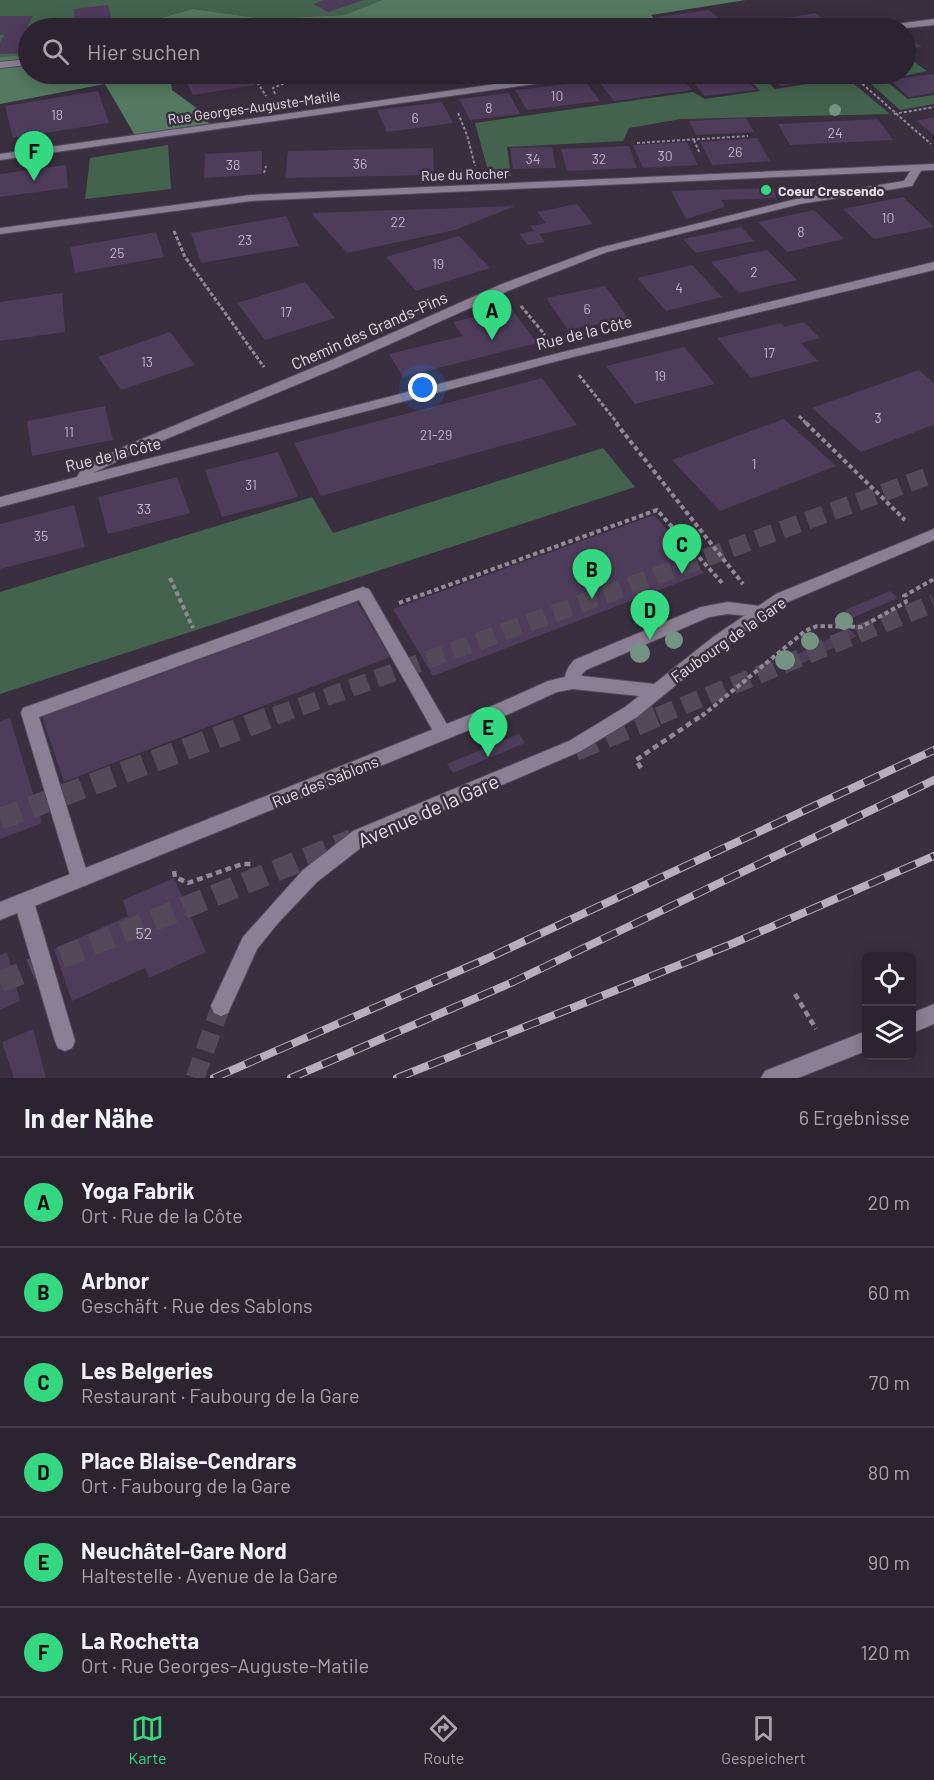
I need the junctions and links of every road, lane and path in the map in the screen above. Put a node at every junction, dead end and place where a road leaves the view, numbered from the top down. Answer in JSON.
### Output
{"nodes":[{"id":1,"x":934,"y":22,"type":"edge"},
{"id":2,"x":916,"y":24,"type":"edge"},
{"id":3,"x":18,"y":63,"type":"edge"},
{"id":4,"x":0,"y":65,"type":"edge"},
{"id":5,"x":514,"y":84,"type":"edge"},
{"id":6,"x":862,"y":84,"type":"edge"},
{"id":7,"x":934,"y":106,"type":"edge"},
{"id":8,"x":456,"y":107,"type":"dead end"},
{"id":9,"x":894,"y":114,"type":"junction"},
{"id":10,"x":748,"y":136,"type":"dead end"},
{"id":11,"x":636,"y":143,"type":"dead end"},
{"id":12,"x":934,"y":147,"type":"edge"},
{"id":13,"x":0,"y":157,"type":"edge"},
{"id":14,"x":934,"y":167,"type":"edge"},
{"id":15,"x":476,"y":168,"type":"dead end"},
{"id":16,"x":917,"y":169,"type":"junction"},
{"id":17,"x":172,"y":227,"type":"dead end"},
{"id":18,"x":0,"y":231,"type":"edge"},
{"id":19,"x":934,"y":266,"type":"edge"},
{"id":20,"x":506,"y":287,"type":"junction"},
{"id":21,"x":568,"y":362,"type":"junction"},
{"id":22,"x":265,"y":368,"type":"dead end"},
{"id":23,"x":799,"y":416,"type":"dead end"},
{"id":24,"x":83,"y":480,"type":"junction"},
{"id":25,"x":0,"y":502,"type":"edge"},
{"id":26,"x":910,"y":525,"type":"dead end"},
{"id":27,"x":934,"y":534,"type":"edge"},
{"id":28,"x":170,"y":578,"type":"dead end"},
{"id":29,"x":934,"y":579,"type":"edge"},
{"id":30,"x":724,"y":585,"type":"dead end"},
{"id":31,"x":743,"y":585,"type":"dead end"},
{"id":32,"x":394,"y":605,"type":"dead end"},
{"id":33,"x":763,"y":611,"type":"junction"},
{"id":34,"x":203,"y":651,"type":"junction"},
{"id":35,"x":573,"y":681,"type":"junction"},
{"id":36,"x":656,"y":691,"type":"junction"},
{"id":37,"x":443,"y":733,"type":"junction"},
{"id":38,"x":640,"y":768,"type":"dead end"},
{"id":39,"x":254,"y":864,"type":"dead end"},
{"id":40,"x":175,"y":877,"type":"dead end"},
{"id":41,"x":80,"y":879,"type":"junction"},
{"id":42,"x":24,"y":902,"type":"junction"},
{"id":43,"x":0,"y":911,"type":"edge"},
{"id":44,"x":795,"y":994,"type":"dead end"},
{"id":45,"x":221,"y":1006,"type":"tunnel mouth"},
{"id":46,"x":934,"y":1014,"type":"edge"},
{"id":47,"x":916,"y":1021,"type":"edge"},
{"id":48,"x":65,"y":1041,"type":"dead end"},
{"id":49,"x":862,"y":1043,"type":"edge"},
{"id":50,"x":832,"y":1055,"type":"junction"},
{"id":51,"x":772,"y":1078,"type":"edge"}],
"edges":[{"from":1,"to":2,"type":"street"},
{"from":3,"to":4,"type":"street"},
{"from":5,"to":13,"type":"street","name":"Rue Georges-Auguste-Matile"},
{"from":6,"to":9,"type":"path"},
{"from":7,"to":9,"type":"path"},
{"from":8,"to":15,"type":"path"},
{"from":9,"to":12,"type":"path"},
{"from":10,"to":11,"type":"path"},
{"from":14,"to":16,"type":"street","name":"Rue du Rocher"},
{"from":16,"to":18,"type":"street","name":"Rue du Rocher"},
{"from":16,"to":20,"type":"street","name":"Chemin des Grands-Pins"},
{"from":17,"to":22,"type":"path"},
{"from":19,"to":21,"type":"street","name":"Rue de la Côte"},
{"from":20,"to":21,"type":"path"},
{"from":20,"to":24,"type":"street","name":"Chemin des Grands-Pins"},
{"from":21,"to":24,"type":"street","name":"Rue de la Côte"},
{"from":21,"to":31,"type":"path"},
{"from":23,"to":26,"type":"path"},
{"from":24,"to":25,"type":"street","name":"Rue de la Côte"},
{"from":27,"to":33,"type":"street","name":"Faubourg de la Gare"},
{"from":28,"to":34,"type":"path"},
{"from":29,"to":38,"type":"path"},
{"from":30,"to":32,"type":"path"},
{"from":33,"to":35,"type":"street"},
{"from":33,"to":36,"type":"street","name":"Faubourg de la Gare"},
{"from":34,"to":37,"type":"street"},
{"from":34,"to":41,"type":"street"},
{"from":35,"to":36,"type":"street","name":"Rue des Sablons"},
{"from":35,"to":37,"type":"street","name":"Rue des Sablons"},
{"from":36,"to":45,"type":"street","name":"Avenue de la Gare"},
{"from":37,"to":41,"type":"street","name":"Rue des Sablons"},
{"from":39,"to":40,"type":"path"},
{"from":41,"to":42,"type":"street","name":"Rue des Sablons"},
{"from":42,"to":43,"type":"street","name":"Rue des Sablons"},
{"from":42,"to":48,"type":"street"},
{"from":44,"to":50,"type":"path"},
{"from":46,"to":47,"type":"street"},
{"from":49,"to":50,"type":"street"},
{"from":50,"to":51,"type":"street"}]}
